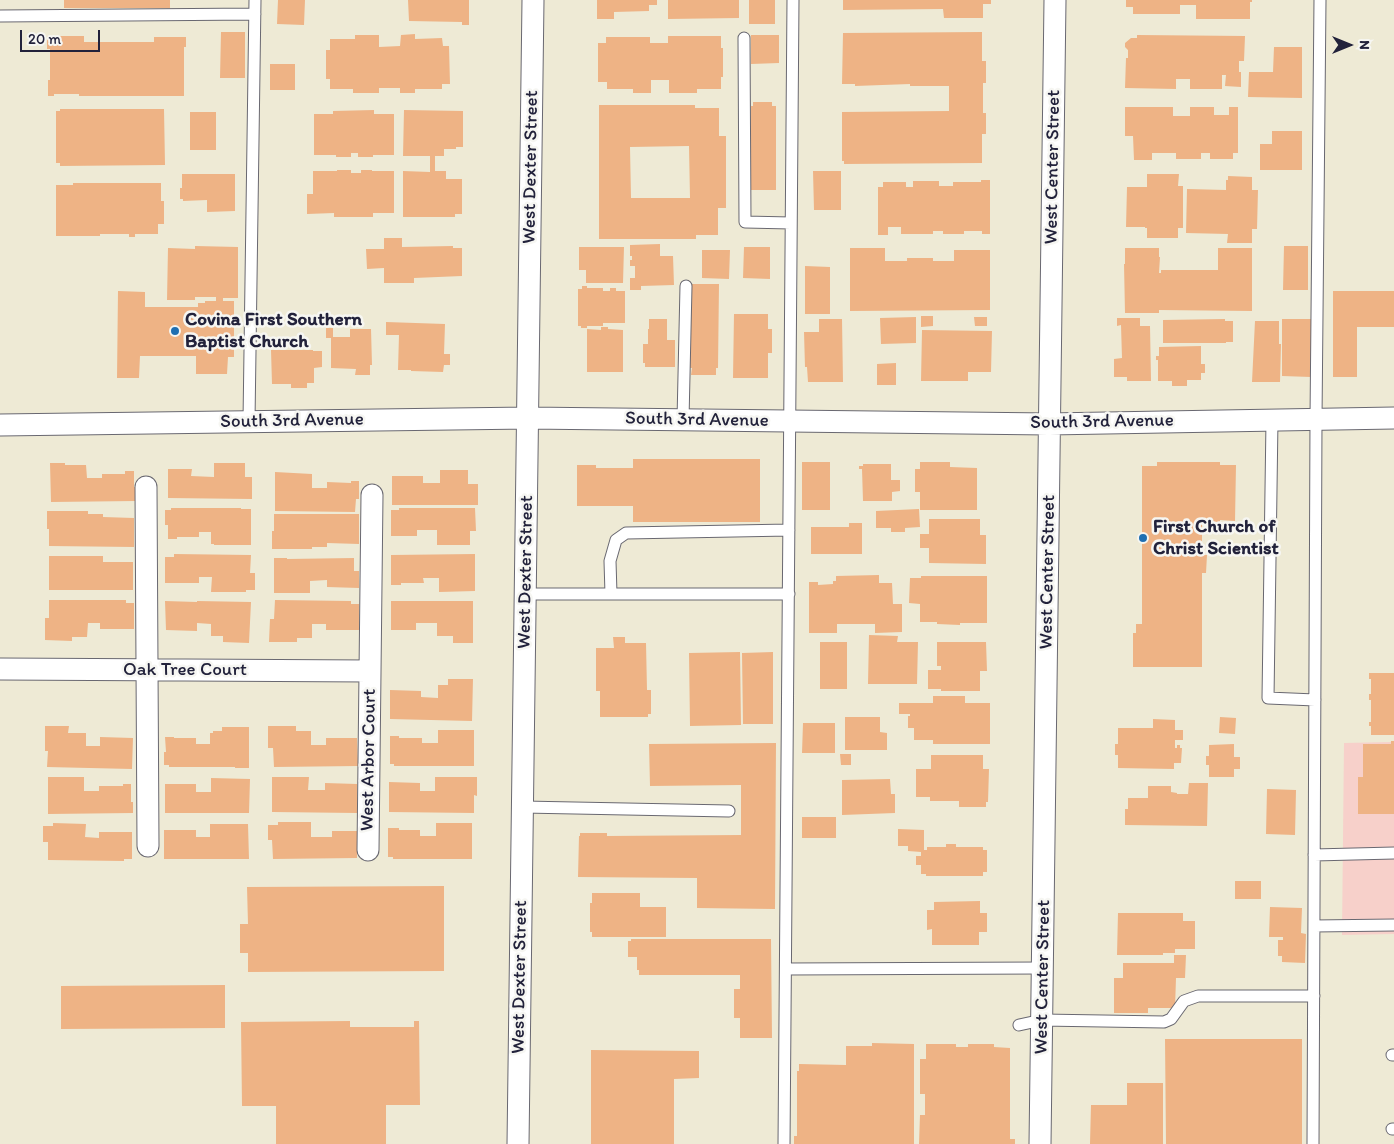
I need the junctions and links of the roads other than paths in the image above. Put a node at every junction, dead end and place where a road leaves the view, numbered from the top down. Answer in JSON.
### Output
{"nodes":[{"id":1,"x":255,"y":0,"type":"edge"},
{"id":2,"x":533,"y":0,"type":"edge"},
{"id":3,"x":793,"y":0,"type":"edge"},
{"id":4,"x":1055,"y":0,"type":"edge"},
{"id":5,"x":1320,"y":0,"type":"edge"},
{"id":6,"x":255,"y":14,"type":"junction"},
{"id":7,"x":0,"y":16,"type":"edge"},
{"id":8,"x":744,"y":38,"type":"dead end"},
{"id":9,"x":792,"y":223,"type":"junction"},
{"id":10,"x":686,"y":286,"type":"dead end"},
{"id":11,"x":528,"y":418,"type":"junction"},
{"id":12,"x":1394,"y":418,"type":"edge"},
{"id":13,"x":1316,"y":419,"type":"junction"},
{"id":14,"x":683,"y":420,"type":"junction"},
{"id":15,"x":1272,"y":420,"type":"junction"},
{"id":16,"x":248,"y":421,"type":"junction"},
{"id":17,"x":790,"y":421,"type":"junction"},
{"id":18,"x":1049,"y":424,"type":"junction"},
{"id":19,"x":0,"y":425,"type":"edge"},
{"id":20,"x":146,"y":487,"type":"dead end"},
{"id":21,"x":372,"y":495,"type":"dead end"},
{"id":22,"x":789,"y":530,"type":"junction"},
{"id":23,"x":526,"y":594,"type":"junction"},
{"id":24,"x":611,"y":594,"type":"junction"},
{"id":25,"x":789,"y":594,"type":"junction"},
{"id":26,"x":0,"y":669,"type":"edge"},
{"id":27,"x":147,"y":670,"type":"junction"},
{"id":28,"x":370,"y":671,"type":"junction"},
{"id":29,"x":1315,"y":700,"type":"junction"},
{"id":30,"x":523,"y":807,"type":"junction"},
{"id":31,"x":729,"y":810,"type":"dead end"},
{"id":32,"x":148,"y":846,"type":"dead end"},
{"id":33,"x":368,"y":850,"type":"dead end"},
{"id":34,"x":1394,"y":854,"type":"edge"},
{"id":35,"x":1314,"y":855,"type":"junction"},
{"id":36,"x":1394,"y":924,"type":"edge"},
{"id":37,"x":1314,"y":926,"type":"junction"},
{"id":38,"x":1043,"y":968,"type":"junction"},
{"id":39,"x":786,"y":969,"type":"junction"},
{"id":40,"x":1314,"y":996,"type":"junction"},
{"id":41,"x":1042,"y":1020,"type":"junction"},
{"id":42,"x":1019,"y":1025,"type":"dead end"},
{"id":43,"x":518,"y":1144,"type":"edge"},
{"id":44,"x":784,"y":1144,"type":"edge"},
{"id":45,"x":1040,"y":1144,"type":"edge"},
{"id":46,"x":1313,"y":1144,"type":"edge"}],
"edges":[{"from":1,"to":6,"type":"lane"},
{"from":2,"to":11,"type":"street","name":"West Dexter Street"},
{"from":3,"to":9,"type":"lane"},
{"from":4,"to":18,"type":"street","name":"West Center Street"},
{"from":5,"to":13,"type":"lane"},
{"from":6,"to":7,"type":"lane"},
{"from":6,"to":16,"type":"lane"},
{"from":8,"to":9,"type":"lane"},
{"from":9,"to":17,"type":"lane"},
{"from":10,"to":14,"type":"lane"},
{"from":11,"to":14,"type":"street","name":"South 3rd Avenue"},
{"from":11,"to":16,"type":"street","name":"South 3rd Avenue"},
{"from":11,"to":23,"type":"street","name":"West Dexter Street"},
{"from":12,"to":13,"type":"street","name":"South 3rd Avenue"},
{"from":13,"to":15,"type":"street","name":"South 3rd Avenue"},
{"from":13,"to":29,"type":"lane"},
{"from":14,"to":17,"type":"street","name":"South 3rd Avenue"},
{"from":15,"to":18,"type":"street","name":"South 3rd Avenue"},
{"from":15,"to":29,"type":"lane"},
{"from":16,"to":19,"type":"street","name":"South 3rd Avenue"},
{"from":17,"to":18,"type":"street","name":"South 3rd Avenue"},
{"from":17,"to":22,"type":"lane"},
{"from":18,"to":38,"type":"street","name":"West Center Street"},
{"from":20,"to":27,"type":"street"},
{"from":21,"to":28,"type":"street","name":"West Arbor Court"},
{"from":22,"to":24,"type":"lane"},
{"from":22,"to":25,"type":"lane"},
{"from":23,"to":24,"type":"lane"},
{"from":23,"to":30,"type":"street","name":"West Dexter Street"},
{"from":24,"to":25,"type":"lane"},
{"from":25,"to":39,"type":"lane"},
{"from":26,"to":27,"type":"street","name":"Oak Tree Court"},
{"from":27,"to":28,"type":"street","name":"Oak Tree Court"},
{"from":27,"to":32,"type":"street"},
{"from":28,"to":33,"type":"street","name":"West Arbor Court"},
{"from":29,"to":35,"type":"lane"},
{"from":30,"to":31,"type":"lane"},
{"from":30,"to":43,"type":"street","name":"West Dexter Street"},
{"from":34,"to":35,"type":"lane"},
{"from":35,"to":37,"type":"lane"},
{"from":36,"to":37,"type":"lane"},
{"from":37,"to":40,"type":"lane"},
{"from":38,"to":39,"type":"lane"},
{"from":38,"to":41,"type":"street","name":"West Center Street"},
{"from":39,"to":44,"type":"lane"},
{"from":40,"to":41,"type":"lane"},
{"from":40,"to":46,"type":"lane"},
{"from":41,"to":42,"type":"lane"},
{"from":41,"to":45,"type":"street","name":"West Center Street"}]}
